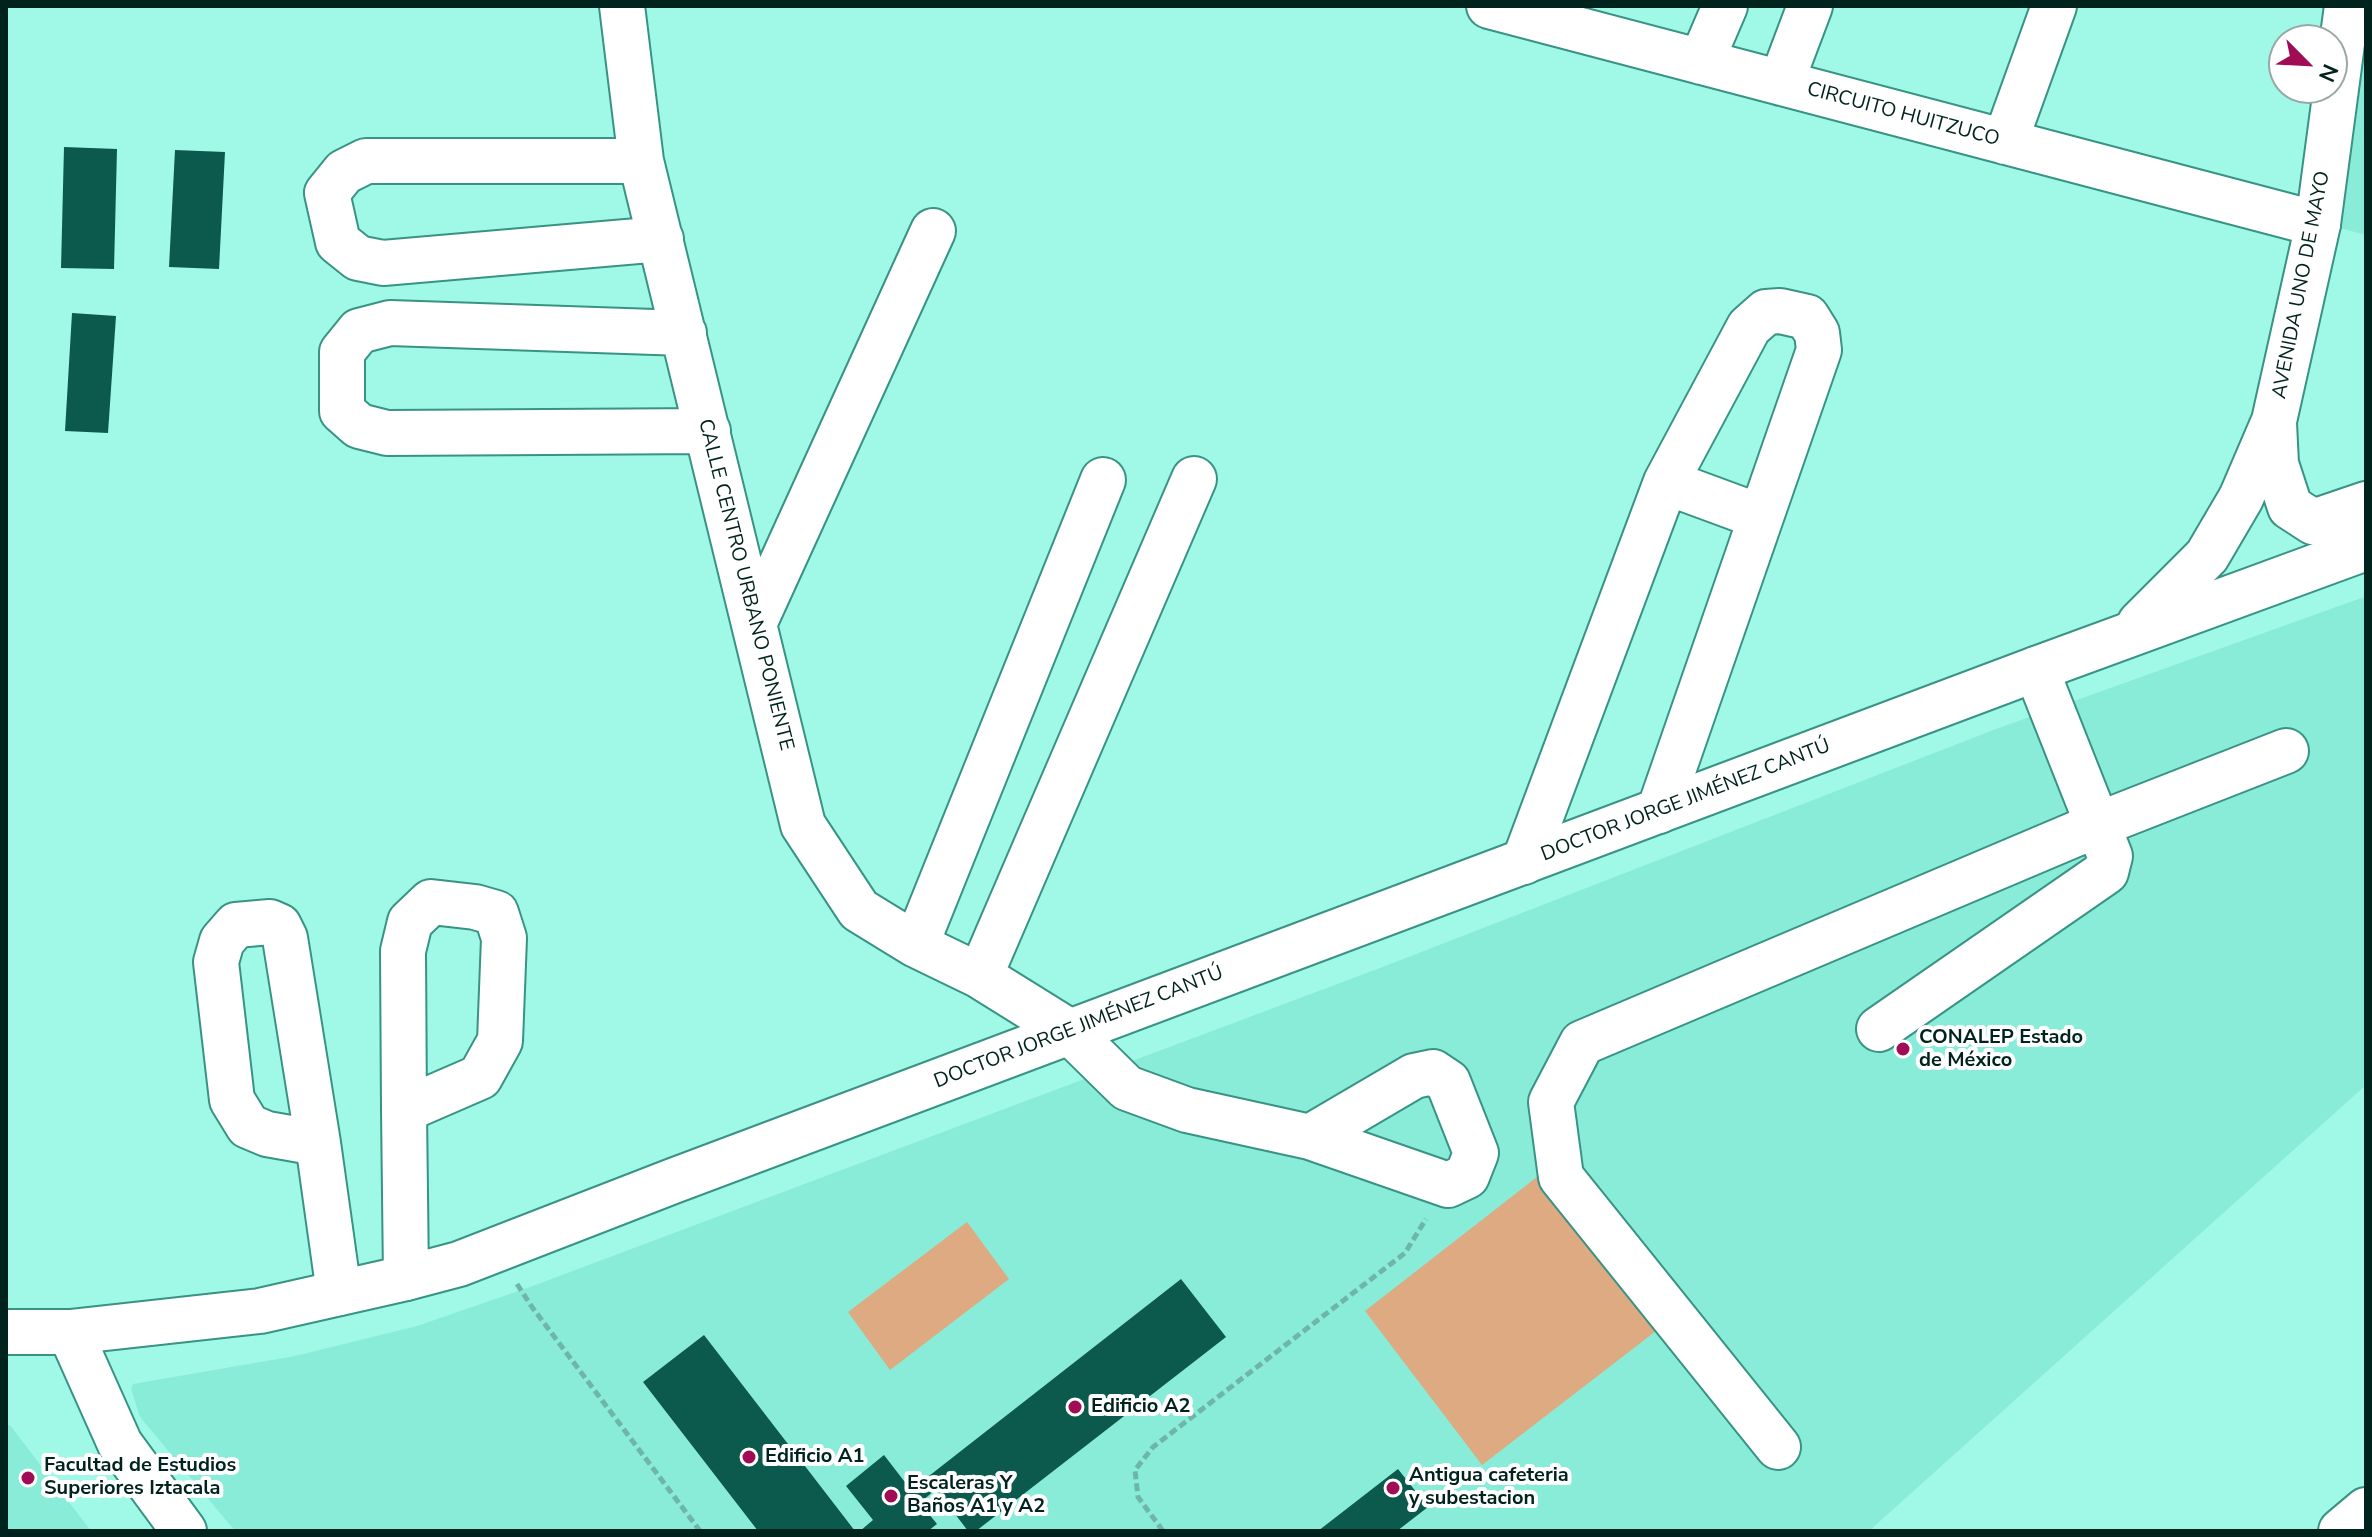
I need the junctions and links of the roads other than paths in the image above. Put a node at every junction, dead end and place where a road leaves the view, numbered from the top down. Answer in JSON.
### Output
{"nodes":[{"id":1,"x":622,"y":6,"type":"edge"},
{"id":2,"x":1489,"y":6,"type":"edge"},
{"id":3,"x":1725,"y":6,"type":"edge"},
{"id":4,"x":1810,"y":6,"type":"edge"},
{"id":5,"x":2054,"y":6,"type":"edge"},
{"id":6,"x":2347,"y":6,"type":"edge"},
{"id":7,"x":1701,"y":62,"type":"junction"},
{"id":8,"x":1781,"y":83,"type":"junction"},
{"id":9,"x":2005,"y":142,"type":"junction"},
{"id":10,"x":641,"y":161,"type":"junction"},
{"id":11,"x":2318,"y":224,"type":"junction"},
{"id":12,"x":933,"y":231,"type":"dead end"},
{"id":13,"x":661,"y":239,"type":"junction"},
{"id":14,"x":684,"y":333,"type":"junction"},
{"id":15,"x":2274,"y":421,"type":"junction"},
{"id":16,"x":708,"y":431,"type":"junction"},
{"id":17,"x":1194,"y":479,"type":"dead end"},
{"id":18,"x":1103,"y":480,"type":"dead end"},
{"id":19,"x":1666,"y":482,"type":"junction"},
{"id":20,"x":2366,"y":504,"type":"edge"},
{"id":21,"x":1761,"y":517,"type":"junction"},
{"id":22,"x":2366,"y":548,"type":"edge"},
{"id":23,"x":754,"y":624,"type":"junction"},
{"id":24,"x":2130,"y":633,"type":"junction"},
{"id":25,"x":2036,"y":669,"type":"junction"},
{"id":26,"x":2286,"y":751,"type":"dead end"},
{"id":27,"x":1659,"y":811,"type":"junction"},
{"id":28,"x":2097,"y":825,"type":"junction"},
{"id":29,"x":1524,"y":862,"type":"junction"},
{"id":30,"x":916,"y":945,"type":"junction"},
{"id":31,"x":980,"y":976,"type":"junction"},
{"id":32,"x":1879,"y":1029,"type":"dead end"},
{"id":33,"x":1070,"y":1032,"type":"junction"},
{"id":34,"x":404,"y":1110,"type":"dead end"},
{"id":35,"x":1310,"y":1137,"type":"junction"},
{"id":36,"x":318,"y":1143,"type":"dead end"},
{"id":37,"x":406,"y":1278,"type":"junction"},
{"id":38,"x":339,"y":1293,"type":"junction"},
{"id":39,"x":6,"y":1332,"type":"edge"},
{"id":40,"x":70,"y":1332,"type":"junction"},
{"id":41,"x":1778,"y":1447,"type":"dead end"},
{"id":42,"x":2366,"y":1510,"type":"edge"},
{"id":43,"x":184,"y":1531,"type":"edge"},
{"id":44,"x":2341,"y":1531,"type":"edge"}],
"edges":[{"from":1,"to":10,"type":"street","name":"CALLE CENTRO URBANO PONIENTE"},
{"from":2,"to":7,"type":"street","name":"CIRCUITO HUITZUCO"},
{"from":3,"to":7,"type":"street"},
{"from":4,"to":8,"type":"street"},
{"from":5,"to":9,"type":"street"},
{"from":6,"to":11,"type":"street","name":"AVENIDA UNO DE MAYO"},
{"from":7,"to":8,"type":"street","name":"CIRCUITO HUITZUCO"},
{"from":8,"to":9,"type":"street","name":"CIRCUITO HUITZUCO"},
{"from":9,"to":11,"type":"street","name":"CIRCUITO HUITZUCO"},
{"from":10,"to":13,"type":"street","name":"CALLE CENTRO URBANO PONIENTE"},
{"from":10,"to":13,"type":"street"},
{"from":11,"to":15,"type":"street","name":"AVENIDA UNO DE MAYO"},
{"from":12,"to":23,"type":"street"},
{"from":13,"to":14,"type":"street","name":"CALLE CENTRO URBANO PONIENTE"},
{"from":14,"to":16,"type":"street","name":"CALLE CENTRO URBANO PONIENTE"},
{"from":14,"to":16,"type":"street"},
{"from":15,"to":20,"type":"street"},
{"from":15,"to":24,"type":"street"},
{"from":16,"to":23,"type":"street","name":"CALLE CENTRO URBANO PONIENTE"},
{"from":17,"to":31,"type":"street"},
{"from":18,"to":30,"type":"street"},
{"from":19,"to":21,"type":"street"},
{"from":19,"to":21,"type":"street"},
{"from":19,"to":29,"type":"street"},
{"from":21,"to":27,"type":"street"},
{"from":22,"to":24,"type":"street"},
{"from":23,"to":30,"type":"street","name":"CALLE CENTRO URBANO PONIENTE"},
{"from":24,"to":25,"type":"street","name":"DOCTOR JORGE JIMÉNEZ CANTÚ"},
{"from":25,"to":27,"type":"street","name":"DOCTOR JORGE JIMÉNEZ CANTÚ"},
{"from":25,"to":28,"type":"street"},
{"from":26,"to":28,"type":"street"},
{"from":27,"to":29,"type":"street","name":"DOCTOR JORGE JIMÉNEZ CANTÚ"},
{"from":28,"to":32,"type":"street"},
{"from":28,"to":41,"type":"street"},
{"from":29,"to":33,"type":"street","name":"DOCTOR JORGE JIMÉNEZ CANTÚ"},
{"from":30,"to":31,"type":"street","name":"CALLE CENTRO URBANO PONIENTE"},
{"from":31,"to":33,"type":"street","name":"CALLE CENTRO URBANO PONIENTE"},
{"from":33,"to":35,"type":"street","name":"CALLE CENTRO URBANO PONIENTE"},
{"from":33,"to":37,"type":"street","name":"DOCTOR JORGE JIMÉNEZ CANTÚ"},
{"from":34,"to":37,"type":"street"},
{"from":35,"to":35,"type":"street","name":"CALLE CENTRO URBANO PONIENTE"},
{"from":36,"to":38,"type":"street"},
{"from":37,"to":38,"type":"street","name":"DOCTOR JORGE JIMÉNEZ CANTÚ"},
{"from":38,"to":40,"type":"street","name":"DOCTOR JORGE JIMÉNEZ CANTÚ"},
{"from":39,"to":40,"type":"street","name":"DOCTOR JORGE JIMÉNEZ CANTÚ"},
{"from":40,"to":43,"type":"street"},
{"from":42,"to":44,"type":"street"}]}
